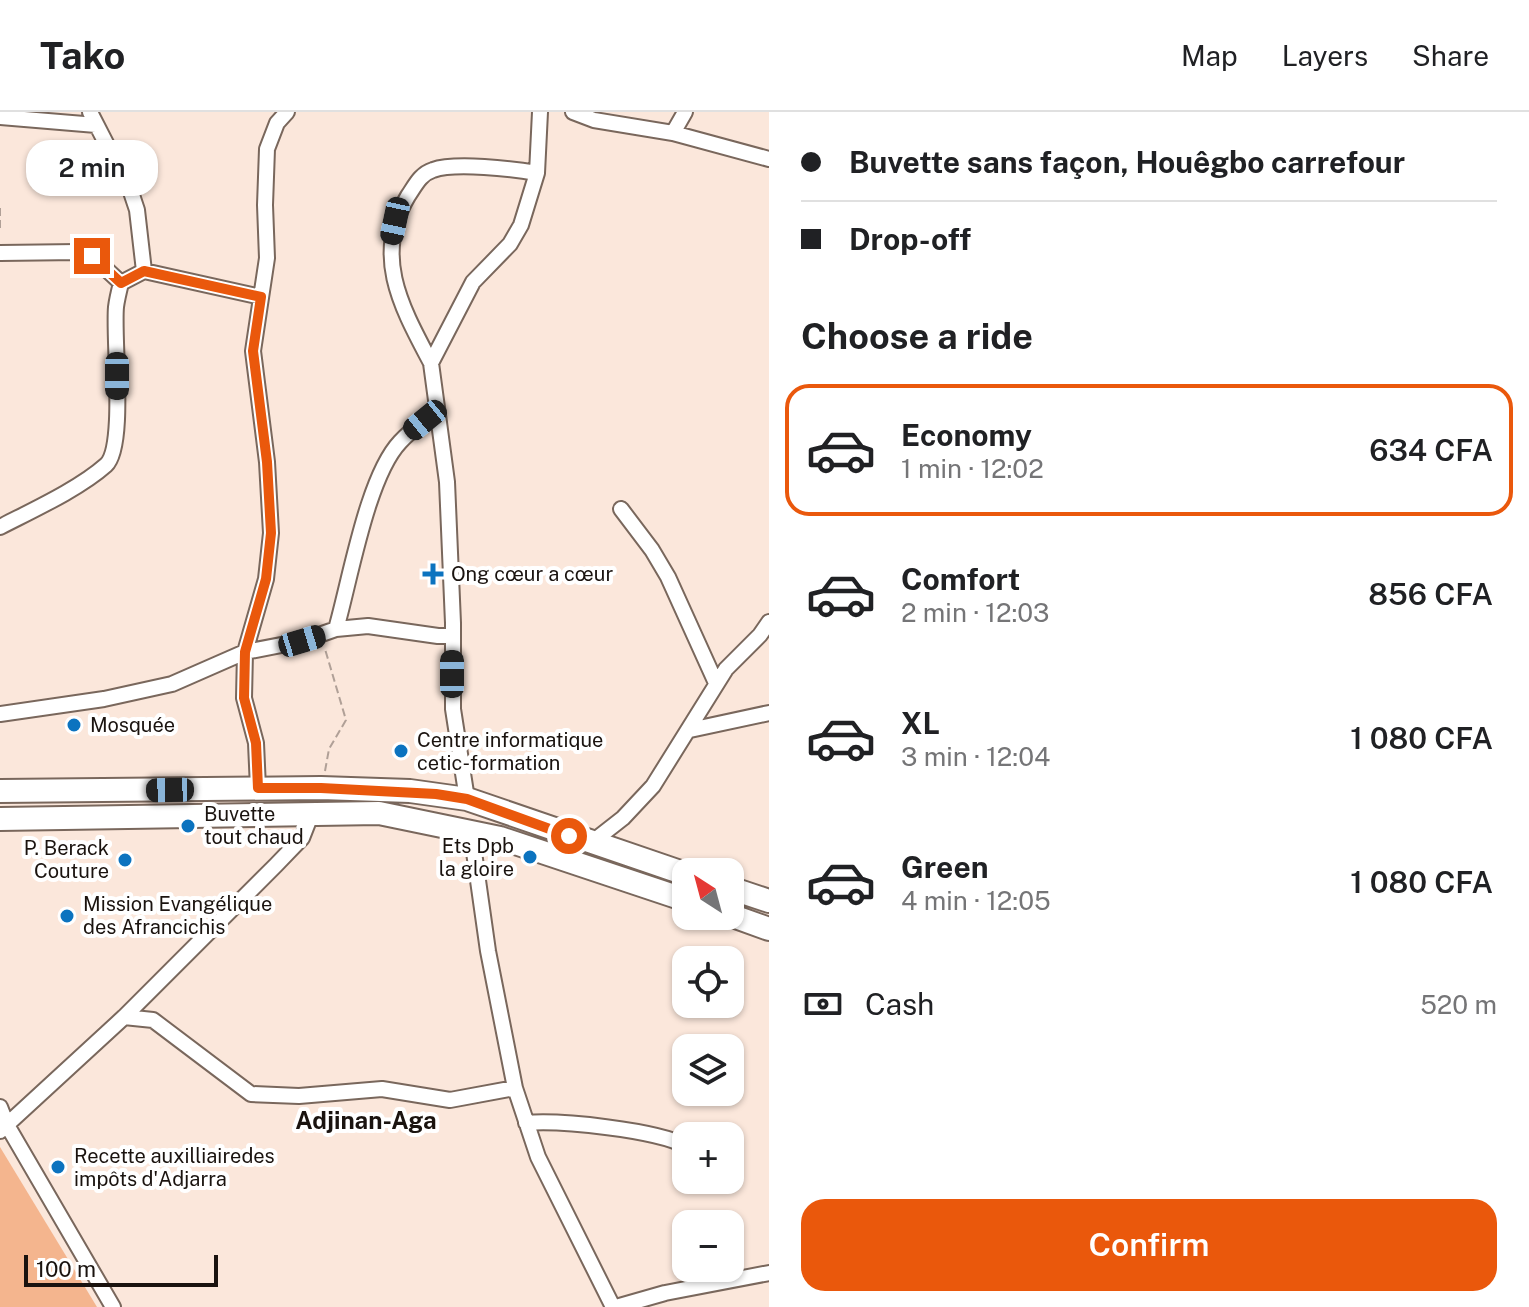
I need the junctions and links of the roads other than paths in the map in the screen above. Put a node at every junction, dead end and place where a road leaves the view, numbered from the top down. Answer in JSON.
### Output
{"nodes":[{"id":1,"x":287,"y":112,"type":"edge"},
{"id":2,"x":540,"y":112,"type":"edge"},
{"id":3,"x":573,"y":112,"type":"edge"},
{"id":4,"x":685,"y":112,"type":"edge"},
{"id":5,"x":0,"y":117,"type":"edge"},
{"id":6,"x":93,"y":118,"type":"edge"},
{"id":7,"x":673,"y":133,"type":"junction"},
{"id":8,"x":769,"y":159,"type":"edge"},
{"id":9,"x":537,"y":173,"type":"junction"},
{"id":10,"x":0,"y":253,"type":"edge"},
{"id":11,"x":144,"y":271,"type":"junction"},
{"id":12,"x":121,"y":283,"type":"junction"},
{"id":13,"x":261,"y":297,"type":"junction"},
{"id":14,"x":431,"y":363,"type":"junction"},
{"id":15,"x":437,"y":410,"type":"junction"},
{"id":16,"x":621,"y":509,"type":"dead end"},
{"id":17,"x":0,"y":527,"type":"edge"},
{"id":18,"x":769,"y":622,"type":"edge"},
{"id":19,"x":336,"y":629,"type":"junction"},
{"id":20,"x":453,"y":636,"type":"junction"},
{"id":21,"x":245,"y":652,"type":"junction"},
{"id":22,"x":716,"y":683,"type":"junction"},
{"id":23,"x":769,"y":713,"type":"edge"},
{"id":24,"x":0,"y":714,"type":"edge"},
{"id":25,"x":690,"y":730,"type":"junction"},
{"id":26,"x":258,"y":788,"type":"junction"},
{"id":27,"x":0,"y":791,"type":"edge"},
{"id":28,"x":467,"y":799,"type":"junction"},
{"id":29,"x":311,"y":815,"type":"junction"},
{"id":30,"x":0,"y":819,"type":"edge"},
{"id":31,"x":471,"y":831,"type":"junction"},
{"id":32,"x":595,"y":845,"type":"junction"},
{"id":33,"x":672,"y":870,"type":"edge"},
{"id":34,"x":744,"y":893,"type":"edge"},
{"id":35,"x":672,"y":895,"type":"edge"},
{"id":36,"x":769,"y":901,"type":"edge"},
{"id":37,"x":744,"y":920,"type":"edge"},
{"id":38,"x":769,"y":929,"type":"edge"},
{"id":39,"x":124,"y":1017,"type":"junction"},
{"id":40,"x":515,"y":1088,"type":"junction"},
{"id":41,"x":0,"y":1107,"type":"edge"},
{"id":42,"x":526,"y":1123,"type":"junction"},
{"id":43,"x":4,"y":1128,"type":"edge"},
{"id":44,"x":672,"y":1141,"type":"edge"},
{"id":45,"x":769,"y":1273,"type":"edge"},
{"id":46,"x":113,"y":1307,"type":"edge"},
{"id":47,"x":615,"y":1307,"type":"edge"}],
"edges":[{"from":1,"to":13,"type":"street"},
{"from":2,"to":9,"type":"street"},
{"from":3,"to":7,"type":"street"},
{"from":4,"to":7,"type":"street"},
{"from":5,"to":6,"type":"street"},
{"from":6,"to":11,"type":"street"},
{"from":7,"to":8,"type":"street"},
{"from":9,"to":14,"type":"street"},
{"from":9,"to":14,"type":"street"},
{"from":10,"to":12,"type":"street"},
{"from":11,"to":12,"type":"street"},
{"from":11,"to":13,"type":"street"},
{"from":12,"to":17,"type":"street"},
{"from":13,"to":21,"type":"street"},
{"from":14,"to":15,"type":"street"},
{"from":15,"to":19,"type":"street"},
{"from":15,"to":20,"type":"street"},
{"from":16,"to":22,"type":"street"},
{"from":18,"to":22,"type":"street"},
{"from":19,"to":20,"type":"street"},
{"from":19,"to":21,"type":"street"},
{"from":20,"to":28,"type":"street"},
{"from":21,"to":24,"type":"street"},
{"from":21,"to":26,"type":"street"},
{"from":22,"to":25,"type":"street"},
{"from":23,"to":25,"type":"street"},
{"from":25,"to":32,"type":"street"},
{"from":26,"to":27,"type":"main road"},
{"from":26,"to":28,"type":"main road"},
{"from":28,"to":32,"type":"main road"},
{"from":29,"to":30,"type":"main road"},
{"from":29,"to":31,"type":"main road"},
{"from":29,"to":39,"type":"street"},
{"from":31,"to":35,"type":"main road"},
{"from":31,"to":40,"type":"street"},
{"from":32,"to":33,"type":"main road"},
{"from":34,"to":36,"type":"main road"},
{"from":37,"to":38,"type":"main road"},
{"from":39,"to":40,"type":"street"},
{"from":39,"to":43,"type":"street"},
{"from":40,"to":42,"type":"street"},
{"from":41,"to":43,"type":"street"},
{"from":42,"to":44,"type":"street"},
{"from":42,"to":47,"type":"street"},
{"from":43,"to":46,"type":"street"},
{"from":45,"to":47,"type":"street"}]}
